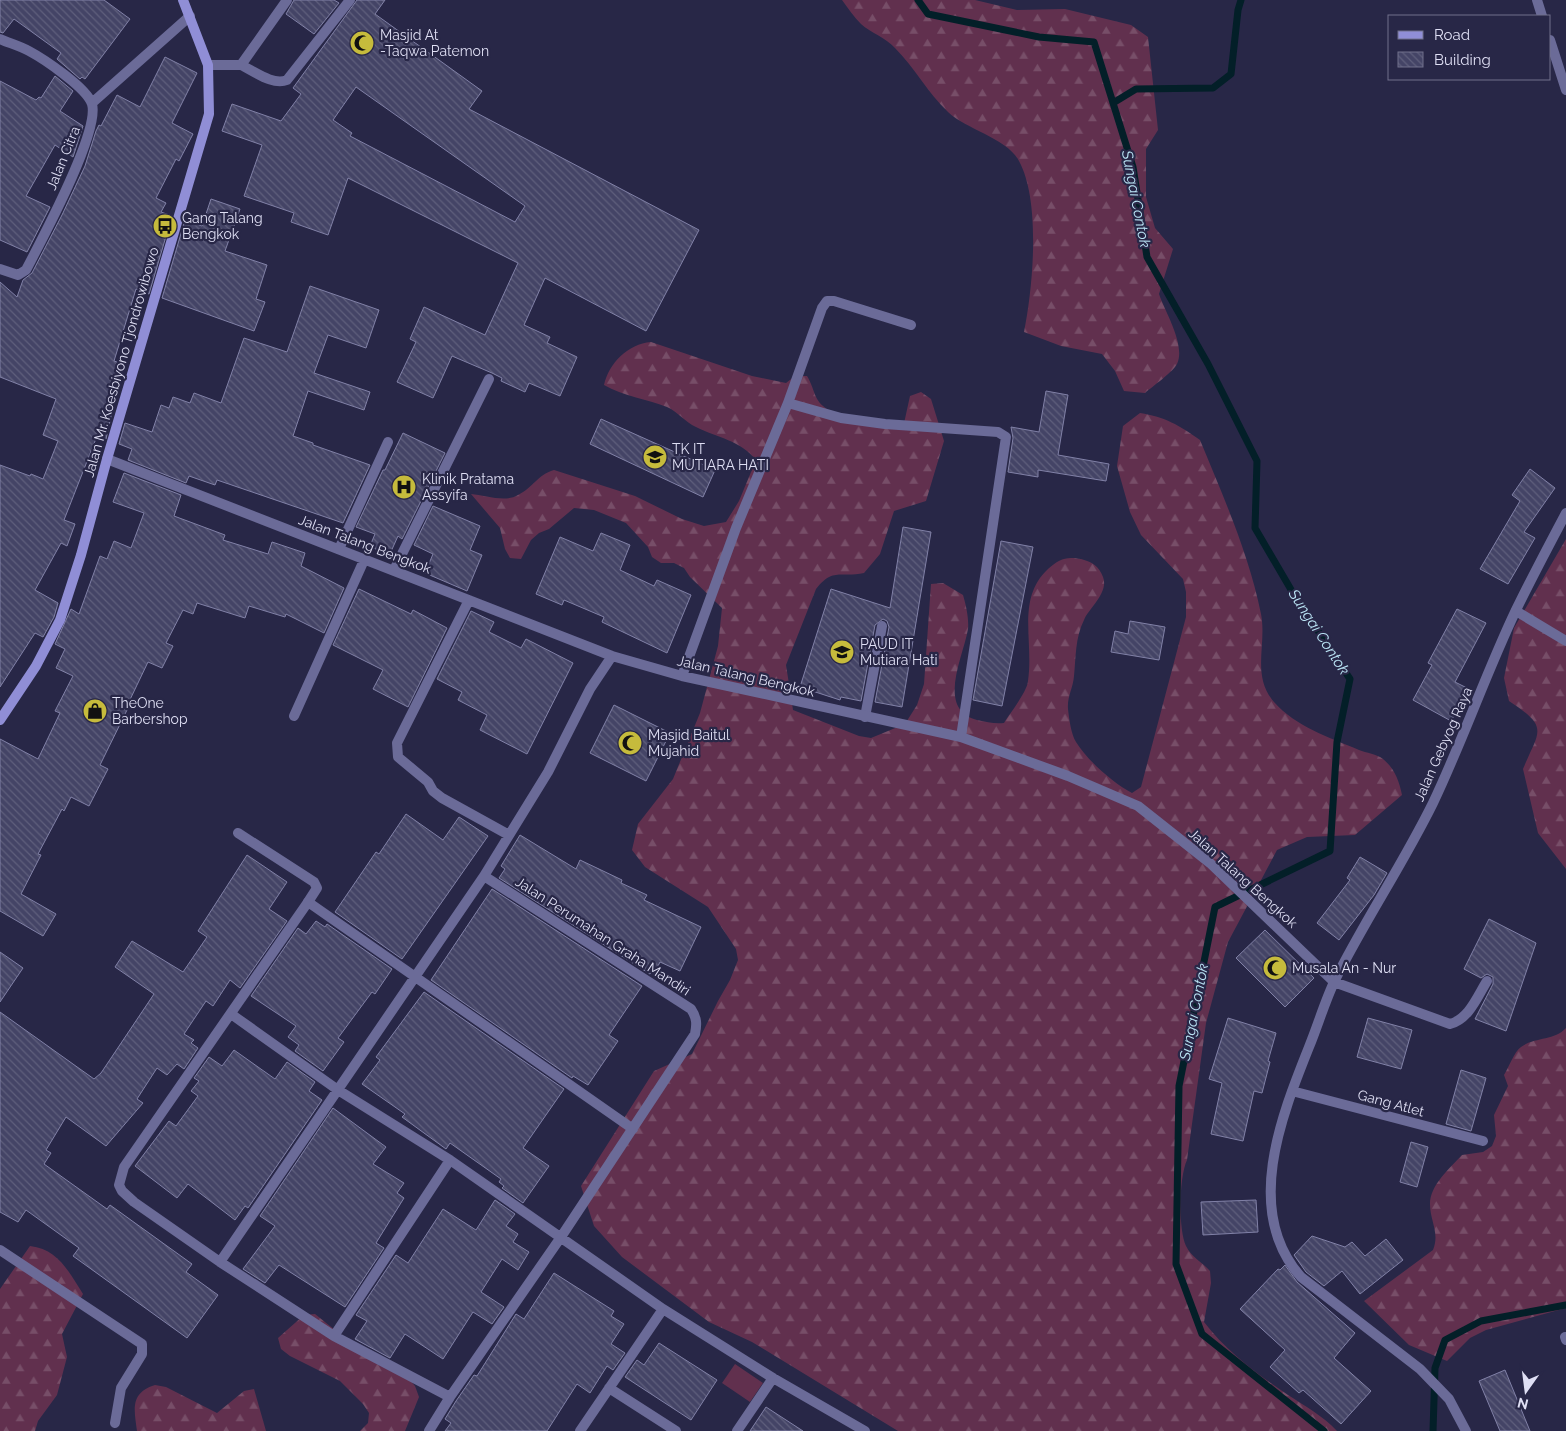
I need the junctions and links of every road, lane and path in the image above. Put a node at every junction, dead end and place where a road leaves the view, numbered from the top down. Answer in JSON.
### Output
{"nodes":[{"id":1,"x":183,"y":0,"type":"edge"},
{"id":2,"x":287,"y":0,"type":"edge"},
{"id":3,"x":350,"y":0,"type":"edge"},
{"id":4,"x":1537,"y":0,"type":"edge"},
{"id":5,"x":1542,"y":15,"type":"edge"},
{"id":6,"x":190,"y":16,"type":"junction"},
{"id":7,"x":0,"y":39,"type":"edge"},
{"id":8,"x":1551,"y":43,"type":"edge"},
{"id":9,"x":208,"y":65,"type":"junction"},
{"id":10,"x":241,"y":65,"type":"junction"},
{"id":11,"x":1566,"y":90,"type":"edge"},
{"id":12,"x":92,"y":103,"type":"junction"},
{"id":13,"x":0,"y":268,"type":"edge"},
{"id":14,"x":911,"y":325,"type":"dead end"},
{"id":15,"x":489,"y":379,"type":"dead end"},
{"id":16,"x":788,"y":403,"type":"junction"},
{"id":17,"x":388,"y":442,"type":"dead end"},
{"id":18,"x":107,"y":459,"type":"junction"},
{"id":19,"x":1566,"y":512,"type":"edge"},
{"id":20,"x":339,"y":549,"type":"junction"},
{"id":21,"x":364,"y":558,"type":"junction"},
{"id":22,"x":394,"y":570,"type":"junction"},
{"id":23,"x":469,"y":600,"type":"junction"},
{"id":24,"x":1516,"y":611,"type":"junction"},
{"id":25,"x":882,"y":626,"type":"dead end"},
{"id":26,"x":1566,"y":641,"type":"edge"},
{"id":27,"x":612,"y":656,"type":"junction"},
{"id":28,"x":682,"y":676,"type":"junction"},
{"id":29,"x":294,"y":716,"type":"dead end"},
{"id":30,"x":864,"y":717,"type":"junction"},
{"id":31,"x":0,"y":720,"type":"edge"},
{"id":32,"x":961,"y":737,"type":"junction"},
{"id":33,"x":238,"y":833,"type":"dead end"},
{"id":34,"x":509,"y":835,"type":"junction"},
{"id":35,"x":484,"y":876,"type":"junction"},
{"id":36,"x":308,"y":902,"type":"junction"},
{"id":37,"x":415,"y":976,"type":"junction"},
{"id":38,"x":1487,"y":981,"type":"dead end"},
{"id":39,"x":1334,"y":982,"type":"junction"},
{"id":40,"x":231,"y":1014,"type":"junction"},
{"id":41,"x":338,"y":1090,"type":"junction"},
{"id":42,"x":1292,"y":1091,"type":"junction"},
{"id":43,"x":633,"y":1129,"type":"junction"},
{"id":44,"x":1483,"y":1141,"type":"dead end"},
{"id":45,"x":450,"y":1160,"type":"junction"},
{"id":46,"x":561,"y":1237,"type":"junction"},
{"id":47,"x":0,"y":1250,"type":"edge"},
{"id":48,"x":220,"y":1262,"type":"junction"},
{"id":49,"x":663,"y":1309,"type":"junction"},
{"id":50,"x":334,"y":1336,"type":"junction"},
{"id":51,"x":773,"y":1378,"type":"junction"},
{"id":52,"x":609,"y":1388,"type":"junction"},
{"id":53,"x":450,"y":1397,"type":"junction"},
{"id":54,"x":115,"y":1423,"type":"dead end"},
{"id":55,"x":429,"y":1431,"type":"edge"},
{"id":56,"x":580,"y":1431,"type":"edge"},
{"id":57,"x":676,"y":1431,"type":"edge"},
{"id":58,"x":737,"y":1431,"type":"edge"},
{"id":59,"x":865,"y":1431,"type":"edge"},
{"id":60,"x":1466,"y":1431,"type":"edge"}],
"edges":[{"from":1,"to":6,"type":"main road","name":"Jalan Mr. Koesbiyono Tjondrowibowo"},
{"from":2,"to":10,"type":"street"},
{"from":3,"to":10,"type":"street"},
{"from":4,"to":5,"type":"street"},
{"from":6,"to":9,"type":"main road","name":"Jalan Mr. Koesbiyono Tjondrowibowo"},
{"from":6,"to":12,"type":"street"},
{"from":7,"to":12,"type":"street"},
{"from":8,"to":11,"type":"street"},
{"from":9,"to":10,"type":"street"},
{"from":9,"to":18,"type":"main road","name":"Jalan Mr. Koesbiyono Tjondrowibowo"},
{"from":12,"to":13,"type":"street","name":"Jalan Citra"},
{"from":14,"to":16,"type":"street"},
{"from":15,"to":22,"type":"street"},
{"from":16,"to":28,"type":"street"},
{"from":16,"to":32,"type":"street"},
{"from":17,"to":20,"type":"street"},
{"from":18,"to":20,"type":"street","name":"Jalan Talang Bengkok"},
{"from":18,"to":31,"type":"main road","name":"Jalan Mr. Koesbiyono Tjondrowibowo"},
{"from":19,"to":24,"type":"street","name":"Jalan Gebyog Raya"},
{"from":20,"to":21,"type":"street","name":"Jalan Talang Bengkok"},
{"from":21,"to":22,"type":"street","name":"Jalan Talang Bengkok"},
{"from":21,"to":29,"type":"street"},
{"from":22,"to":23,"type":"street","name":"Jalan Talang Bengkok"},
{"from":23,"to":27,"type":"street","name":"Jalan Talang Bengkok"},
{"from":23,"to":34,"type":"street"},
{"from":24,"to":26,"type":"street"},
{"from":24,"to":39,"type":"street","name":"Jalan Gebyog Raya"},
{"from":25,"to":30,"type":"street"},
{"from":27,"to":28,"type":"street","name":"Jalan Talang Bengkok"},
{"from":27,"to":34,"type":"street"},
{"from":28,"to":30,"type":"street","name":"Jalan Talang Bengkok"},
{"from":30,"to":32,"type":"street","name":"Jalan Talang Bengkok"},
{"from":32,"to":39,"type":"street","name":"Jalan Talang Bengkok"},
{"from":33,"to":36,"type":"street"},
{"from":34,"to":35,"type":"street"},
{"from":35,"to":37,"type":"street"},
{"from":35,"to":43,"type":"street","name":"Jalan Perumahan Graha Mandiri"},
{"from":36,"to":37,"type":"street"},
{"from":36,"to":40,"type":"street"},
{"from":37,"to":41,"type":"street"},
{"from":37,"to":43,"type":"street"},
{"from":38,"to":39,"type":"street"},
{"from":39,"to":42,"type":"street","name":"Jalan Gebyog Raya"},
{"from":40,"to":41,"type":"street"},
{"from":40,"to":48,"type":"street"},
{"from":41,"to":45,"type":"street"},
{"from":41,"to":48,"type":"street"},
{"from":42,"to":44,"type":"street","name":"Gang Atlet"},
{"from":42,"to":60,"type":"street","name":"Jalan Gebyog Raya"},
{"from":43,"to":46,"type":"street","name":"Jalan Perumahan Graha Mandiri"},
{"from":45,"to":46,"type":"street"},
{"from":45,"to":50,"type":"street"},
{"from":46,"to":49,"type":"street"},
{"from":46,"to":53,"type":"street","name":"Jalan Perumahan Graha Mandiri"},
{"from":47,"to":54,"type":"street"},
{"from":48,"to":50,"type":"street"},
{"from":49,"to":51,"type":"street"},
{"from":49,"to":52,"type":"street"},
{"from":50,"to":53,"type":"street"},
{"from":51,"to":58,"type":"street"},
{"from":51,"to":59,"type":"street"},
{"from":52,"to":56,"type":"street"},
{"from":52,"to":57,"type":"street"},
{"from":53,"to":55,"type":"street","name":"Jalan Perumahan Graha Mandiri"}]}
